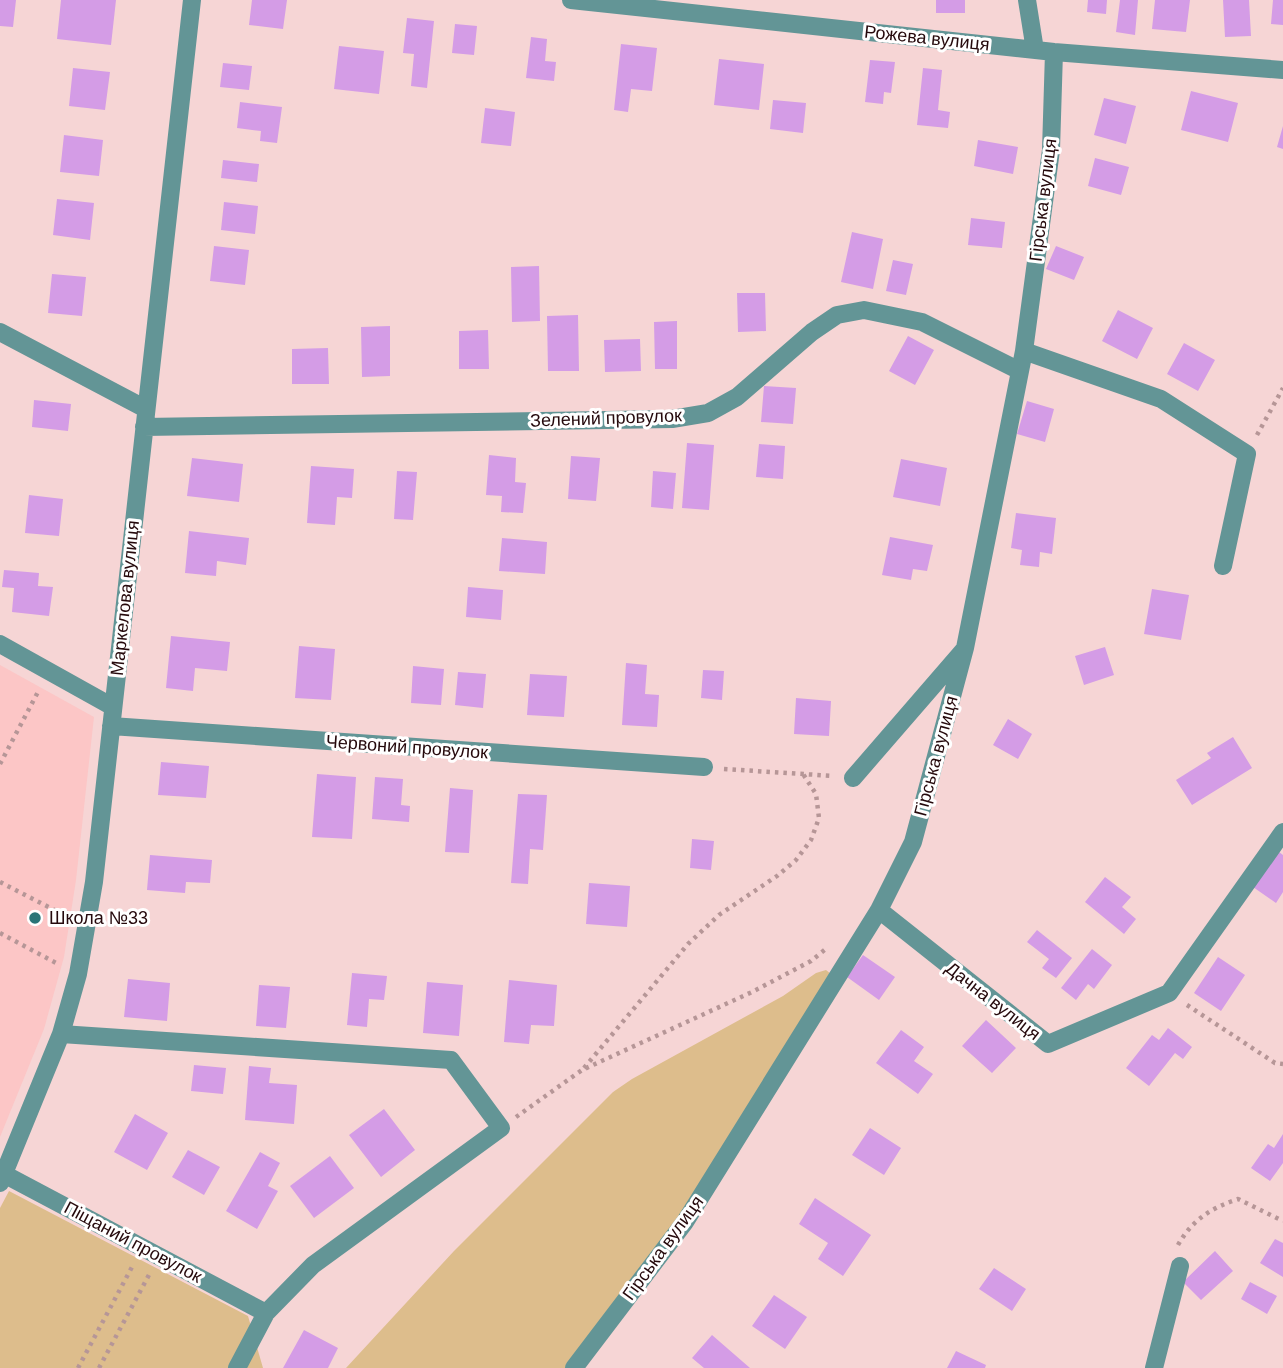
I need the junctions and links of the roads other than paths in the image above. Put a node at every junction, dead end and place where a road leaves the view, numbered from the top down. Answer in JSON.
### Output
{"nodes":[{"id":1,"x":192,"y":0,"type":"edge"},
{"id":2,"x":571,"y":0,"type":"edge"},
{"id":3,"x":1027,"y":0,"type":"edge"},
{"id":4,"x":1035,"y":50,"type":"junction"},
{"id":5,"x":1054,"y":52,"type":"junction"},
{"id":6,"x":1283,"y":70,"type":"edge"},
{"id":7,"x":0,"y":332,"type":"edge"},
{"id":8,"x":1024,"y":351,"type":"junction"},
{"id":9,"x":1020,"y":370,"type":"junction"},
{"id":10,"x":146,"y":408,"type":"junction"},
{"id":11,"x":144,"y":427,"type":"junction"},
{"id":12,"x":1223,"y":566,"type":"dead end"},
{"id":13,"x":0,"y":644,"type":"edge"},
{"id":14,"x":965,"y":648,"type":"junction"},
{"id":15,"x":113,"y":707,"type":"junction"},
{"id":16,"x":111,"y":726,"type":"junction"},
{"id":17,"x":704,"y":767,"type":"road end"},
{"id":18,"x":853,"y":778,"type":"road end"},
{"id":19,"x":1283,"y":832,"type":"edge"},
{"id":20,"x":879,"y":910,"type":"junction"},
{"id":21,"x":61,"y":1034,"type":"junction"},
{"id":22,"x":1,"y":1177,"type":"edge"},
{"id":23,"x":1180,"y":1266,"type":"road end"},
{"id":24,"x":266,"y":1313,"type":"junction"},
{"id":25,"x":237,"y":1368,"type":"edge"},
{"id":26,"x":574,"y":1368,"type":"edge"},
{"id":27,"x":1154,"y":1368,"type":"edge"}],
"edges":[{"from":1,"to":10,"type":"street","name":"Маркелова вулиця"},
{"from":2,"to":4,"type":"street","name":"Рожева вулиця"},
{"from":3,"to":4,"type":"street"},
{"from":4,"to":5,"type":"street","name":"Рожева вулиця"},
{"from":5,"to":6,"type":"street","name":"Рожева вулиця"},
{"from":5,"to":8,"type":"street","name":"Гірська вулиця"},
{"from":7,"to":10,"type":"street"},
{"from":8,"to":9,"type":"street","name":"Гірська вулиця"},
{"from":8,"to":12,"type":"street"},
{"from":9,"to":11,"type":"street","name":"Зелений провулок"},
{"from":9,"to":14,"type":"street","name":"Гірська вулиця"},
{"from":10,"to":11,"type":"street","name":"Маркелова вулиця"},
{"from":11,"to":15,"type":"street","name":"Маркелова вулиця"},
{"from":13,"to":15,"type":"street"},
{"from":14,"to":18,"type":"street"},
{"from":14,"to":20,"type":"street","name":"Гірська вулиця"},
{"from":15,"to":16,"type":"street","name":"Маркелова вулиця"},
{"from":16,"to":17,"type":"street","name":"Червоний провулок"},
{"from":16,"to":21,"type":"street","name":"Маркелова вулиця"},
{"from":19,"to":20,"type":"street","name":"Дачна вулиця"},
{"from":20,"to":26,"type":"street","name":"Гірська вулиця"},
{"from":21,"to":22,"type":"street","name":"Маркелова вулиця"},
{"from":21,"to":24,"type":"street"},
{"from":22,"to":24,"type":"street","name":"Піщаний провулок"},
{"from":23,"to":27,"type":"street"},
{"from":24,"to":25,"type":"street"}]}
